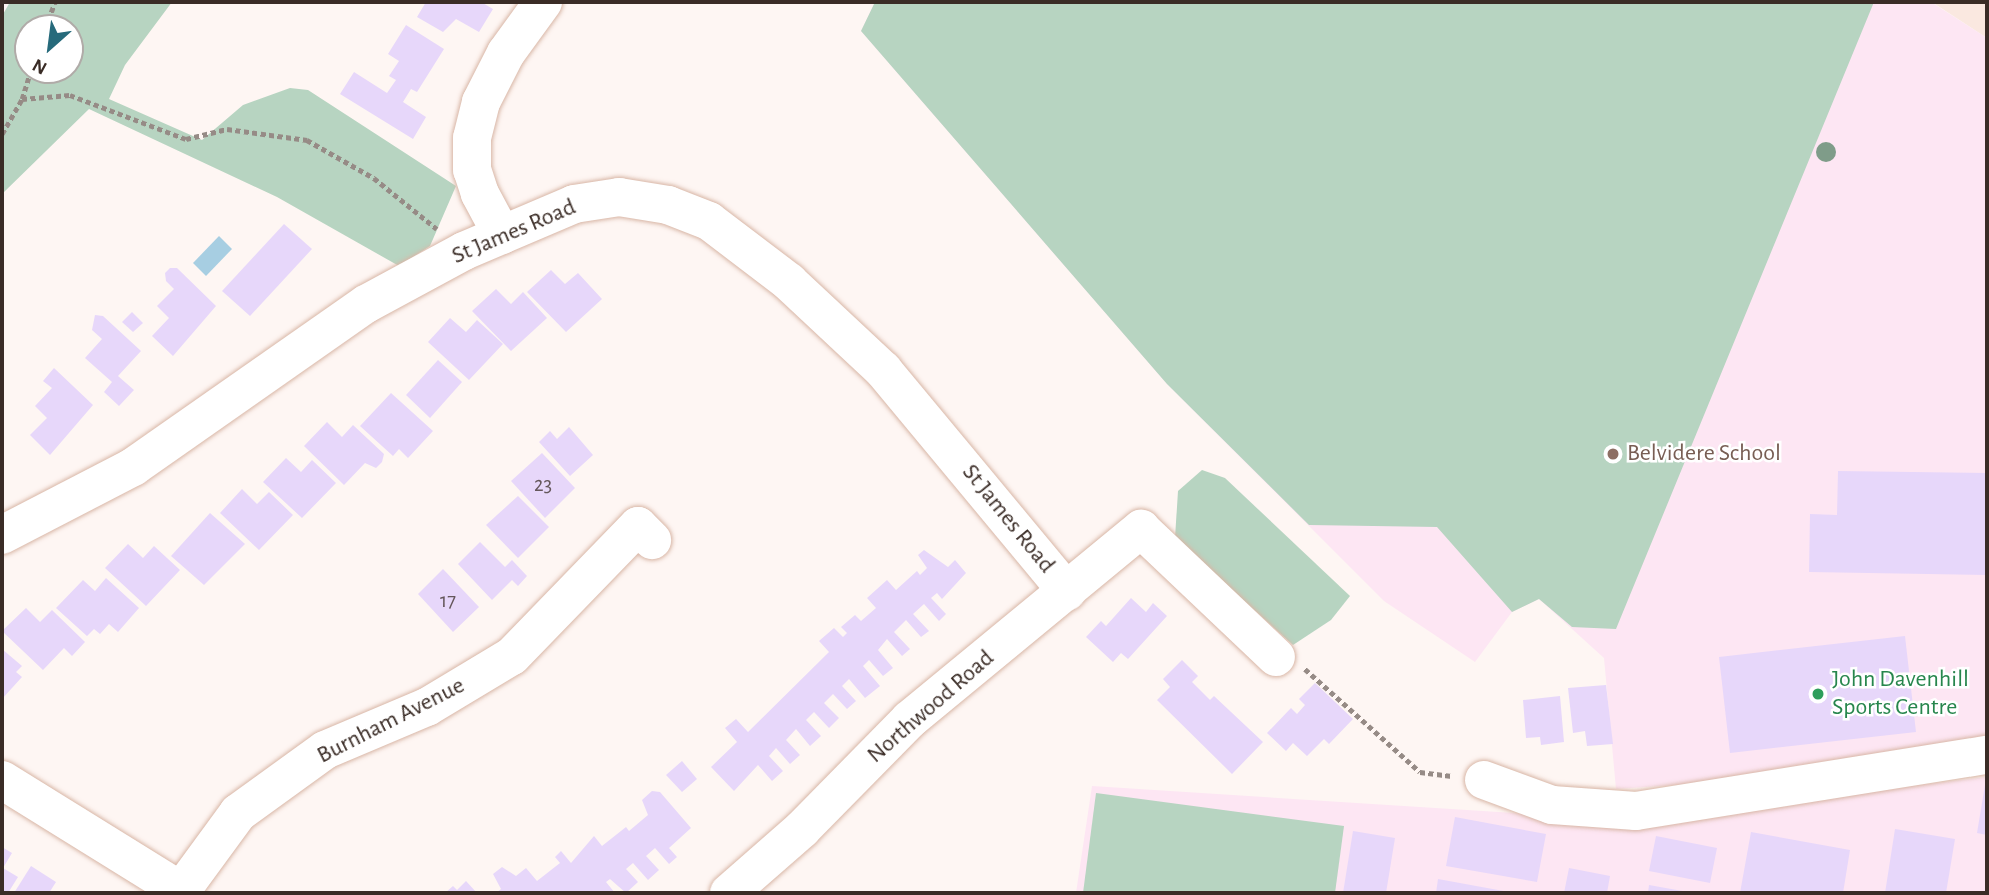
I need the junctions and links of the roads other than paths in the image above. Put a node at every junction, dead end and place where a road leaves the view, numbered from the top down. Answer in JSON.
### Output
{"nodes":[{"id":1,"x":543,"y":2,"type":"edge"},
{"id":2,"x":502,"y":235,"type":"junction"},
{"id":3,"x":638,"y":525,"type":"dead end"},
{"id":4,"x":2,"y":535,"type":"edge"},
{"id":5,"x":1067,"y":592,"type":"junction"},
{"id":6,"x":1252,"y":649,"type":"road end"},
{"id":7,"x":1987,"y":755,"type":"edge"},
{"id":8,"x":2,"y":780,"type":"edge"},
{"id":9,"x":1484,"y":780,"type":"road end"},
{"id":10,"x":182,"y":892,"type":"edge"},
{"id":11,"x":729,"y":893,"type":"edge"}],
"edges":[{"from":1,"to":2,"type":"street"},
{"from":2,"to":4,"type":"street","name":"St James Road"},
{"from":2,"to":5,"type":"street","name":"St James Road"},
{"from":3,"to":10,"type":"street","name":"Burnham Avenue"},
{"from":5,"to":6,"type":"street","name":"Northwood Road"},
{"from":5,"to":11,"type":"street","name":"Northwood Road"},
{"from":7,"to":9,"type":"street"},
{"from":8,"to":10,"type":"street"}]}
